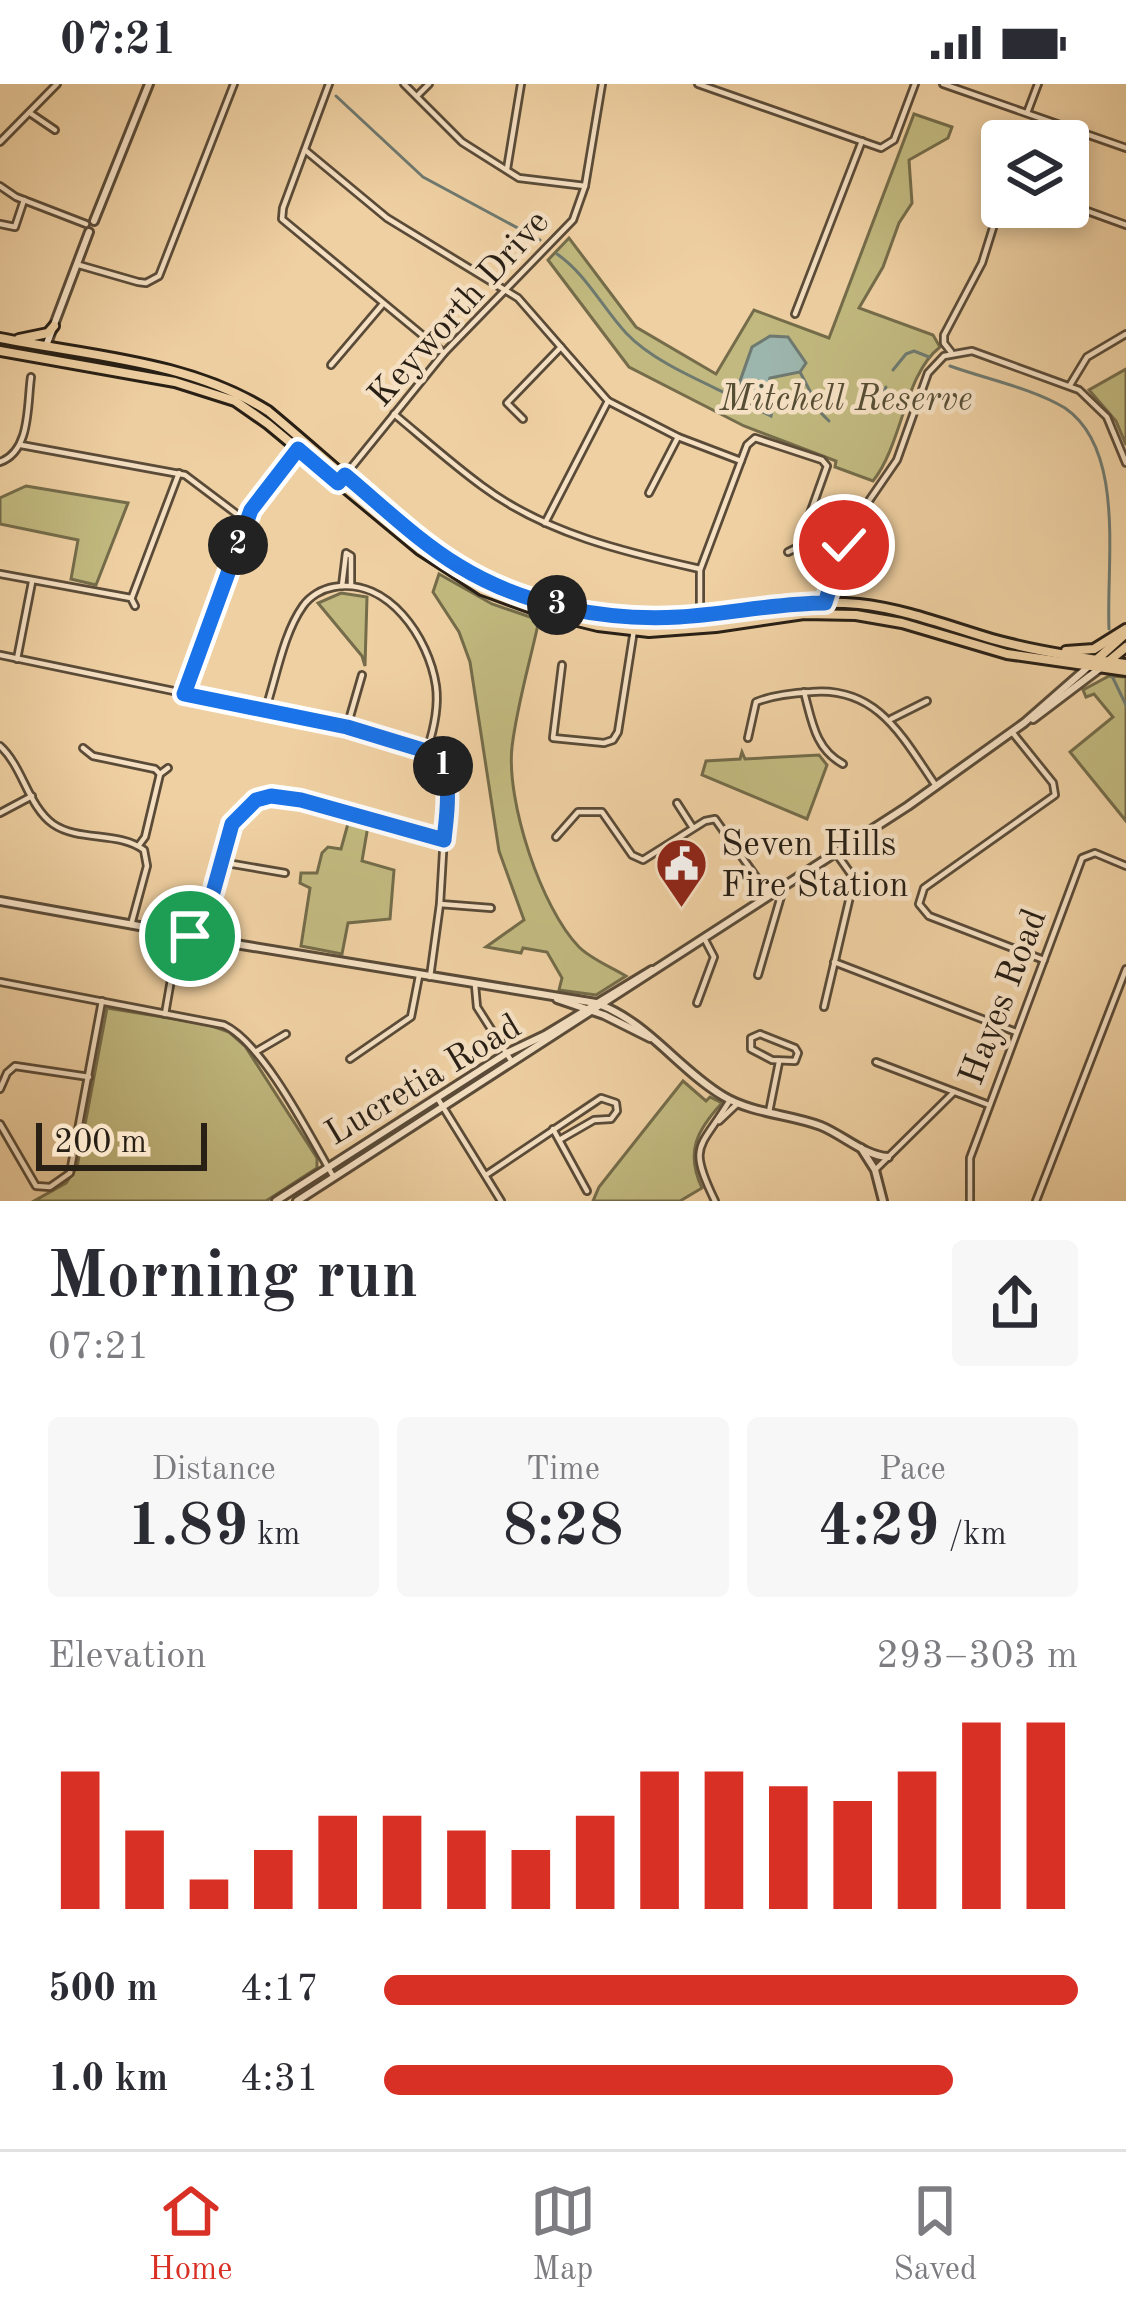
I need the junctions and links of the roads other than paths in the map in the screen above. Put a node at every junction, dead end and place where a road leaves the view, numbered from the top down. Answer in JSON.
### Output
{"nodes":[{"id":1,"x":56,"y":84,"type":"edge"},
{"id":2,"x":149,"y":84,"type":"edge"},
{"id":3,"x":234,"y":84,"type":"edge"},
{"id":4,"x":329,"y":84,"type":"edge"},
{"id":5,"x":404,"y":84,"type":"edge"},
{"id":6,"x":429,"y":84,"type":"edge"},
{"id":7,"x":520,"y":84,"type":"edge"},
{"id":8,"x":602,"y":84,"type":"edge"},
{"id":9,"x":698,"y":84,"type":"edge"},
{"id":10,"x":915,"y":84,"type":"edge"},
{"id":11,"x":944,"y":84,"type":"edge"},
{"id":12,"x":1038,"y":84,"type":"edge"},
{"id":13,"x":417,"y":96,"type":"junction"},
{"id":14,"x":30,"y":113,"type":"junction"},
{"id":15,"x":1027,"y":113,"type":"junction"},
{"id":16,"x":55,"y":130,"type":"dead end"},
{"id":17,"x":2,"y":138,"type":"edge"},
{"id":18,"x":862,"y":141,"type":"junction"},
{"id":19,"x":1126,"y":147,"type":"edge"},
{"id":20,"x":305,"y":149,"type":"junction"},
{"id":21,"x":508,"y":169,"type":"junction"},
{"id":22,"x":0,"y":186,"type":"edge"},
{"id":23,"x":585,"y":186,"type":"junction"},
{"id":24,"x":25,"y":200,"type":"junction"},
{"id":25,"x":1089,"y":212,"type":"edge"},
{"id":26,"x":0,"y":224,"type":"edge"},
{"id":27,"x":1126,"y":225,"type":"edge"},
{"id":28,"x":90,"y":226,"type":"junction"},
{"id":29,"x":992,"y":228,"type":"edge"},
{"id":30,"x":79,"y":265,"type":"junction"},
{"id":31,"x":506,"y":290,"type":"junction"},
{"id":32,"x":382,"y":305,"type":"junction"},
{"id":33,"x":795,"y":314,"type":"dead end"},
{"id":34,"x":54,"y":326,"type":"junction"},
{"id":35,"x":1126,"y":334,"type":"edge"},
{"id":36,"x":0,"y":338,"type":"edge"},
{"id":37,"x":11,"y":340,"type":"junction"},
{"id":38,"x":561,"y":346,"type":"junction"},
{"id":39,"x":46,"y":347,"type":"junction"},
{"id":40,"x":0,"y":352,"type":"edge"},
{"id":41,"x":951,"y":352,"type":"junction"},
{"id":42,"x":444,"y":353,"type":"junction"},
{"id":43,"x":41,"y":359,"type":"junction"},
{"id":44,"x":331,"y":365,"type":"dead end"},
{"id":45,"x":31,"y":377,"type":"dead end"},
{"id":46,"x":1070,"y":385,"type":"junction"},
{"id":47,"x":608,"y":401,"type":"junction"},
{"id":48,"x":394,"y":415,"type":"junction"},
{"id":49,"x":523,"y":419,"type":"dead end"},
{"id":50,"x":678,"y":436,"type":"junction"},
{"id":51,"x":21,"y":445,"type":"junction"},
{"id":52,"x":298,"y":449,"type":"junction"},
{"id":53,"x":740,"y":461,"type":"junction"},
{"id":54,"x":0,"y":462,"type":"edge"},
{"id":55,"x":1126,"y":463,"type":"edge"},
{"id":56,"x":178,"y":473,"type":"junction"},
{"id":57,"x":341,"y":479,"type":"junction"},
{"id":58,"x":649,"y":493,"type":"dead end"},
{"id":59,"x":246,"y":521,"type":"junction"},
{"id":60,"x":545,"y":523,"type":"junction"},
{"id":61,"x":788,"y":552,"type":"dead end"},
{"id":62,"x":700,"y":569,"type":"junction"},
{"id":63,"x":0,"y":574,"type":"edge"},
{"id":64,"x":32,"y":580,"type":"junction"},
{"id":65,"x":351,"y":585,"type":"junction"},
{"id":66,"x":342,"y":586,"type":"junction"},
{"id":67,"x":131,"y":598,"type":"junction"},
{"id":68,"x":135,"y":606,"type":"dead end"},
{"id":69,"x":825,"y":608,"type":"junction"},
{"id":70,"x":700,"y":615,"type":"junction"},
{"id":71,"x":636,"y":617,"type":"junction"},
{"id":72,"x":635,"y":631,"type":"junction"},
{"id":73,"x":1126,"y":632,"type":"edge"},
{"id":74,"x":1126,"y":646,"type":"edge"},
{"id":75,"x":1040,"y":650,"type":"junction"},
{"id":76,"x":0,"y":656,"type":"edge"},
{"id":77,"x":16,"y":659,"type":"junction"},
{"id":78,"x":1062,"y":663,"type":"junction"},
{"id":79,"x":1098,"y":664,"type":"junction"},
{"id":80,"x":562,"y":665,"type":"dead end"},
{"id":81,"x":1126,"y":668,"type":"edge"},
{"id":82,"x":362,"y":676,"type":"dead end"},
{"id":83,"x":1068,"y":686,"type":"junction"},
{"id":84,"x":804,"y":692,"type":"junction"},
{"id":85,"x":184,"y":694,"type":"junction"},
{"id":86,"x":927,"y":701,"type":"dead end"},
{"id":87,"x":265,"y":711,"type":"junction"},
{"id":88,"x":891,"y":719,"type":"junction"},
{"id":89,"x":1024,"y":723,"type":"junction"},
{"id":90,"x":347,"y":727,"type":"junction"},
{"id":91,"x":1012,"y":732,"type":"junction"},
{"id":92,"x":748,"y":738,"type":"dead end"},
{"id":93,"x":0,"y":746,"type":"edge"},
{"id":94,"x":83,"y":748,"type":"dead end"},
{"id":95,"x":426,"y":751,"type":"junction"},
{"id":96,"x":843,"y":764,"type":"dead end"},
{"id":97,"x":168,"y":768,"type":"dead end"},
{"id":98,"x":160,"y":774,"type":"junction"},
{"id":99,"x":936,"y":786,"type":"junction"},
{"id":100,"x":33,"y":795,"type":"junction"},
{"id":101,"x":676,"y":802,"type":"dead end"},
{"id":102,"x":0,"y":814,"type":"edge"},
{"id":103,"x":693,"y":828,"type":"junction"},
{"id":104,"x":556,"y":837,"type":"dead end"},
{"id":105,"x":444,"y":840,"type":"junction"},
{"id":106,"x":139,"y":845,"type":"junction"},
{"id":107,"x":836,"y":853,"type":"junction"},
{"id":108,"x":221,"y":862,"type":"junction"},
{"id":109,"x":1126,"y":866,"type":"edge"},
{"id":110,"x":286,"y":874,"type":"dead end"},
{"id":111,"x":784,"y":886,"type":"junction"},
{"id":112,"x":766,"y":897,"type":"junction"},
{"id":113,"x":0,"y":901,"type":"edge"},
{"id":114,"x":440,"y":904,"type":"junction"},
{"id":115,"x":491,"y":908,"type":"dead end"},
{"id":116,"x":131,"y":925,"type":"junction"},
{"id":117,"x":179,"y":934,"type":"junction"},
{"id":118,"x":201,"y":936,"type":"junction"},
{"id":119,"x":704,"y":938,"type":"junction"},
{"id":120,"x":1044,"y":960,"type":"junction"},
{"id":121,"x":834,"y":962,"type":"junction"},
{"id":122,"x":656,"y":968,"type":"junction"},
{"id":123,"x":1126,"y":970,"type":"edge"},
{"id":124,"x":758,"y":975,"type":"dead end"},
{"id":125,"x":419,"y":976,"type":"junction"},
{"id":126,"x":430,"y":978,"type":"junction"},
{"id":127,"x":0,"y":982,"type":"edge"},
{"id":128,"x":475,"y":985,"type":"junction"},
{"id":129,"x":623,"y":993,"type":"junction"},
{"id":130,"x":556,"y":999,"type":"junction"},
{"id":131,"x":102,"y":1001,"type":"junction"},
{"id":132,"x":568,"y":1004,"type":"junction"},
{"id":133,"x":697,"y":1004,"type":"dead end"},
{"id":134,"x":595,"y":1007,"type":"junction"},
{"id":135,"x":824,"y":1007,"type":"dead end"},
{"id":136,"x":165,"y":1014,"type":"junction"},
{"id":137,"x":627,"y":1017,"type":"junction"},
{"id":138,"x":569,"y":1020,"type":"junction"},
{"id":139,"x":1016,"y":1032,"type":"junction"},
{"id":140,"x":286,"y":1034,"type":"dead end"},
{"id":141,"x":653,"y":1039,"type":"junction"},
{"id":142,"x":256,"y":1052,"type":"junction"},
{"id":143,"x":507,"y":1053,"type":"junction"},
{"id":144,"x":350,"y":1058,"type":"dead end"},
{"id":145,"x":512,"y":1062,"type":"junction"},
{"id":146,"x":779,"y":1062,"type":"junction"},
{"id":147,"x":876,"y":1062,"type":"dead end"},
{"id":148,"x":89,"y":1077,"type":"junction"},
{"id":149,"x":0,"y":1089,"type":"edge"},
{"id":150,"x":954,"y":1092,"type":"junction"},
{"id":151,"x":734,"y":1102,"type":"junction"},
{"id":152,"x":440,"y":1103,"type":"junction"},
{"id":153,"x":989,"y":1105,"type":"junction"},
{"id":154,"x":769,"y":1112,"type":"junction"},
{"id":155,"x":0,"y":1124,"type":"edge"},
{"id":156,"x":553,"y":1129,"type":"junction"},
{"id":157,"x":560,"y":1139,"type":"junction"},
{"id":158,"x":858,"y":1146,"type":"junction"},
{"id":159,"x":888,"y":1157,"type":"junction"},
{"id":160,"x":328,"y":1167,"type":"junction"},
{"id":161,"x":875,"y":1170,"type":"junction"},
{"id":162,"x":486,"y":1175,"type":"junction"},
{"id":163,"x":333,"y":1176,"type":"junction"},
{"id":164,"x":587,"y":1191,"type":"dead end"},
{"id":165,"x":276,"y":1201,"type":"edge"},
{"id":166,"x":297,"y":1201,"type":"edge"},
{"id":167,"x":501,"y":1201,"type":"edge"},
{"id":168,"x":716,"y":1201,"type":"edge"},
{"id":169,"x":883,"y":1201,"type":"edge"},
{"id":170,"x":970,"y":1201,"type":"edge"},
{"id":171,"x":1036,"y":1201,"type":"edge"}],
"edges":[{"from":1,"to":14,"type":"street"},
{"from":2,"to":28,"type":"street"},
{"from":3,"to":30,"type":"street"},
{"from":4,"to":20,"type":"street"},
{"from":5,"to":13,"type":"street"},
{"from":6,"to":13,"type":"street"},
{"from":7,"to":21,"type":"street"},
{"from":8,"to":23,"type":"street","name":"Keyworth Drive"},
{"from":9,"to":18,"type":"street"},
{"from":10,"to":18,"type":"street"},
{"from":11,"to":15,"type":"street"},
{"from":12,"to":15,"type":"street"},
{"from":13,"to":21,"type":"street"},
{"from":14,"to":16,"type":"street"},
{"from":14,"to":17,"type":"street"},
{"from":15,"to":19,"type":"street"},
{"from":18,"to":33,"type":"street"},
{"from":20,"to":31,"type":"street"},
{"from":20,"to":32,"type":"street"},
{"from":21,"to":23,"type":"street"},
{"from":22,"to":24,"type":"street"},
{"from":23,"to":31,"type":"street","name":"Keyworth Drive"},
{"from":24,"to":26,"type":"street"},
{"from":24,"to":28,"type":"street"},
{"from":25,"to":27,"type":"street"},
{"from":28,"to":30,"type":"street"},
{"from":29,"to":41,"type":"street"},
{"from":30,"to":34,"type":"street"},
{"from":31,"to":38,"type":"street"},
{"from":31,"to":42,"type":"street","name":"Keyworth Drive"},
{"from":32,"to":42,"type":"street"},
{"from":32,"to":44,"type":"street"},
{"from":34,"to":37,"type":"main road"},
{"from":34,"to":39,"type":"street"},
{"from":35,"to":46,"type":"street"},
{"from":36,"to":37,"type":"main road"},
{"from":37,"to":39,"type":"main road"},
{"from":38,"to":47,"type":"street"},
{"from":38,"to":49,"type":"street"},
{"from":39,"to":43,"type":"street"},
{"from":39,"to":57,"type":"main road"},
{"from":40,"to":43,"type":"main road"},
{"from":41,"to":46,"type":"street"},
{"from":41,"to":69,"type":"street"},
{"from":42,"to":48,"type":"street","name":"Keyworth Drive"},
{"from":43,"to":52,"type":"main road"},
{"from":45,"to":51,"type":"street"},
{"from":46,"to":55,"type":"street"},
{"from":47,"to":50,"type":"street"},
{"from":47,"to":60,"type":"street"},
{"from":48,"to":57,"type":"street","name":"Keyworth Drive"},
{"from":48,"to":60,"type":"street"},
{"from":50,"to":53,"type":"street"},
{"from":50,"to":58,"type":"street"},
{"from":51,"to":54,"type":"street"},
{"from":51,"to":56,"type":"street"},
{"from":52,"to":57,"type":"main road"},
{"from":52,"to":59,"type":"street"},
{"from":53,"to":61,"type":"street"},
{"from":53,"to":62,"type":"street"},
{"from":56,"to":59,"type":"street"},
{"from":56,"to":67,"type":"street"},
{"from":57,"to":71,"type":"main road"},
{"from":57,"to":72,"type":"main road"},
{"from":59,"to":85,"type":"street"},
{"from":60,"to":62,"type":"street"},
{"from":62,"to":70,"type":"street"},
{"from":63,"to":64,"type":"street"},
{"from":64,"to":67,"type":"street"},
{"from":64,"to":77,"type":"street"},
{"from":65,"to":66,"type":"street"},
{"from":65,"to":66,"type":"street"},
{"from":65,"to":95,"type":"street"},
{"from":66,"to":87,"type":"street"},
{"from":67,"to":68,"type":"street"},
{"from":69,"to":70,"type":"main road"},
{"from":69,"to":72,"type":"main road"},
{"from":69,"to":75,"type":"main road"},
{"from":69,"to":78,"type":"main road"},
{"from":70,"to":71,"type":"main road"},
{"from":71,"to":72,"type":"street"},
{"from":72,"to":80,"type":"street"},
{"from":73,"to":75,"type":"main road"},
{"from":73,"to":79,"type":"main road"},
{"from":74,"to":79,"type":"main road"},
{"from":75,"to":79,"type":"main road"},
{"from":76,"to":77,"type":"street"},
{"from":77,"to":85,"type":"street"},
{"from":78,"to":79,"type":"main road"},
{"from":78,"to":83,"type":"street"},
{"from":79,"to":81,"type":"main road"},
{"from":79,"to":83,"type":"street"},
{"from":79,"to":89,"type":"street"},
{"from":82,"to":90,"type":"street"},
{"from":83,"to":89,"type":"street"},
{"from":84,"to":88,"type":"street"},
{"from":84,"to":92,"type":"street"},
{"from":84,"to":96,"type":"street"},
{"from":85,"to":87,"type":"street"},
{"from":86,"to":88,"type":"street"},
{"from":87,"to":90,"type":"street"},
{"from":88,"to":99,"type":"street"},
{"from":89,"to":91,"type":"street"},
{"from":90,"to":95,"type":"street"},
{"from":91,"to":99,"type":"street"},
{"from":91,"to":120,"type":"street"},
{"from":93,"to":100,"type":"street"},
{"from":94,"to":98,"type":"street"},
{"from":95,"to":105,"type":"street"},
{"from":97,"to":98,"type":"street"},
{"from":98,"to":106,"type":"street"},
{"from":99,"to":107,"type":"street"},
{"from":100,"to":102,"type":"street"},
{"from":100,"to":106,"type":"street"},
{"from":101,"to":103,"type":"street"},
{"from":103,"to":104,"type":"street"},
{"from":103,"to":112,"type":"street"},
{"from":105,"to":108,"type":"street"},
{"from":105,"to":114,"type":"street"},
{"from":106,"to":116,"type":"street"},
{"from":107,"to":111,"type":"street"},
{"from":107,"to":121,"type":"street"},
{"from":108,"to":110,"type":"street"},
{"from":108,"to":118,"type":"street"},
{"from":109,"to":120,"type":"street","name":"Hayes Road"},
{"from":111,"to":112,"type":"street"},
{"from":111,"to":124,"type":"street"},
{"from":112,"to":119,"type":"street"},
{"from":113,"to":116,"type":"street"},
{"from":114,"to":115,"type":"street"},
{"from":114,"to":126,"type":"street"},
{"from":116,"to":117,"type":"street"},
{"from":117,"to":118,"type":"street"},
{"from":117,"to":136,"type":"street"},
{"from":118,"to":125,"type":"street"},
{"from":119,"to":122,"type":"street"},
{"from":119,"to":133,"type":"street"},
{"from":120,"to":139,"type":"street","name":"Hayes Road"},
{"from":121,"to":135,"type":"street"},
{"from":121,"to":139,"type":"street"},
{"from":122,"to":129,"type":"street"},
{"from":122,"to":134,"type":"street"},
{"from":123,"to":171,"type":"street"},
{"from":125,"to":126,"type":"street"},
{"from":125,"to":144,"type":"street"},
{"from":126,"to":128,"type":"street"},
{"from":127,"to":131,"type":"street"},
{"from":128,"to":130,"type":"street"},
{"from":128,"to":143,"type":"street"},
{"from":129,"to":134,"type":"street"},
{"from":129,"to":137,"type":"street"},
{"from":130,"to":132,"type":"street"},
{"from":130,"to":134,"type":"street"},
{"from":131,"to":136,"type":"street"},
{"from":131,"to":148,"type":"street"},
{"from":132,"to":134,"type":"street"},
{"from":132,"to":138,"type":"street"},
{"from":134,"to":137,"type":"street"},
{"from":134,"to":138,"type":"street","name":"Lucretia Road"},
{"from":134,"to":141,"type":"street"},
{"from":134,"to":145,"type":"street","name":"Lucretia Road"},
{"from":136,"to":142,"type":"street"},
{"from":137,"to":141,"type":"street"},
{"from":138,"to":143,"type":"street","name":"Lucretia Road"},
{"from":139,"to":153,"type":"street","name":"Hayes Road"},
{"from":140,"to":142,"type":"street"},
{"from":141,"to":151,"type":"street"},
{"from":142,"to":160,"type":"street"},
{"from":143,"to":145,"type":"street"},
{"from":143,"to":152,"type":"street","name":"Lucretia Road"},
{"from":145,"to":152,"type":"street","name":"Lucretia Road"},
{"from":146,"to":146,"type":"street"},
{"from":146,"to":154,"type":"street"},
{"from":147,"to":150,"type":"street"},
{"from":148,"to":149,"type":"street"},
{"from":148,"to":155,"type":"street"},
{"from":150,"to":153,"type":"street"},
{"from":150,"to":159,"type":"street"},
{"from":151,"to":154,"type":"street"},
{"from":151,"to":168,"type":"street"},
{"from":152,"to":160,"type":"street","name":"Lucretia Road"},
{"from":152,"to":162,"type":"street"},
{"from":152,"to":163,"type":"street","name":"Lucretia Road"},
{"from":153,"to":170,"type":"street","name":"Hayes Road"},
{"from":154,"to":158,"type":"street"},
{"from":156,"to":157,"type":"street"},
{"from":156,"to":157,"type":"street"},
{"from":156,"to":162,"type":"street"},
{"from":157,"to":164,"type":"street"},
{"from":158,"to":159,"type":"street"},
{"from":158,"to":161,"type":"street"},
{"from":159,"to":161,"type":"street"},
{"from":160,"to":163,"type":"street"},
{"from":160,"to":165,"type":"street","name":"Lucretia Road"},
{"from":161,"to":169,"type":"street"},
{"from":162,"to":167,"type":"street"},
{"from":163,"to":166,"type":"street","name":"Lucretia Road"}]}
